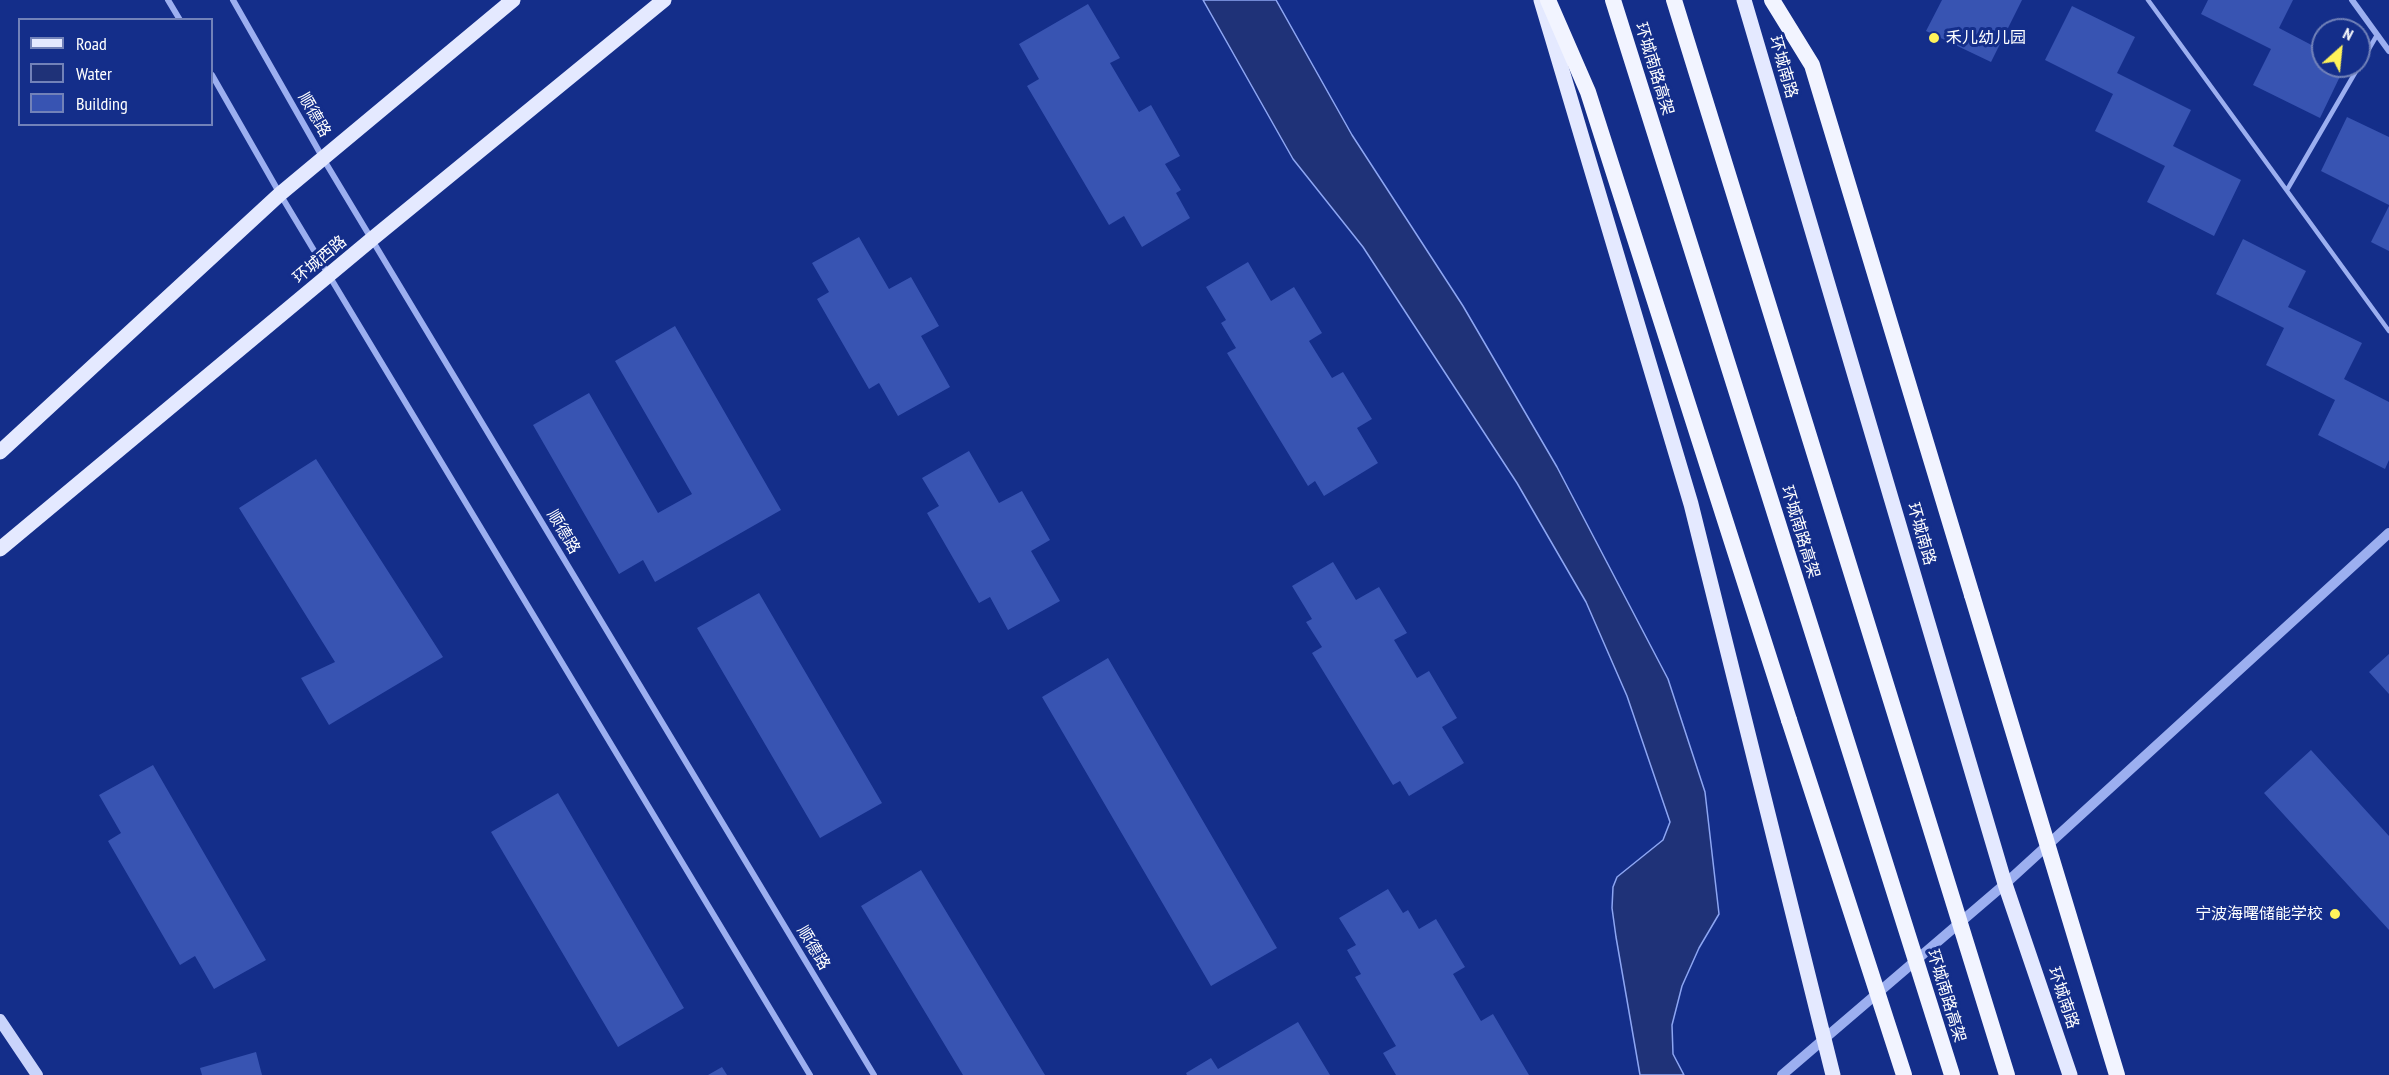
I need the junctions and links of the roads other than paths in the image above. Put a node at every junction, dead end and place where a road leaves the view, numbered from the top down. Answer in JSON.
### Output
{"nodes":[{"id":1,"x":168,"y":0,"type":"edge"},
{"id":2,"x":233,"y":0,"type":"edge"},
{"id":3,"x":513,"y":0,"type":"edge"},
{"id":4,"x":664,"y":0,"type":"edge"},
{"id":5,"x":1541,"y":0,"type":"edge"},
{"id":6,"x":1548,"y":0,"type":"edge"},
{"id":7,"x":1613,"y":0,"type":"edge"},
{"id":8,"x":1674,"y":0,"type":"edge"},
{"id":9,"x":1744,"y":0,"type":"edge"},
{"id":10,"x":1772,"y":0,"type":"edge"},
{"id":11,"x":2148,"y":0,"type":"edge"},
{"id":12,"x":2352,"y":0,"type":"edge"},
{"id":13,"x":179,"y":18,"type":"edge"},
{"id":14,"x":2378,"y":35,"type":"junction"},
{"id":15,"x":2389,"y":51,"type":"edge"},
{"id":16,"x":213,"y":77,"type":"edge"},
{"id":17,"x":324,"y":160,"type":"junction"},
{"id":18,"x":2287,"y":190,"type":"junction"},
{"id":19,"x":280,"y":195,"type":"junction"},
{"id":20,"x":372,"y":239,"type":"junction"},
{"id":21,"x":330,"y":275,"type":"junction"},
{"id":22,"x":2389,"y":330,"type":"edge"},
{"id":23,"x":0,"y":452,"type":"edge"},
{"id":24,"x":2389,"y":533,"type":"edge"},
{"id":25,"x":0,"y":549,"type":"edge"},
{"id":26,"x":2005,"y":884,"type":"junction"},
{"id":27,"x":0,"y":1020,"type":"edge"},
{"id":28,"x":1825,"y":1040,"type":"junction"},
{"id":29,"x":37,"y":1075,"type":"edge"},
{"id":30,"x":810,"y":1075,"type":"edge"},
{"id":31,"x":874,"y":1075,"type":"edge"},
{"id":32,"x":1782,"y":1075,"type":"edge"},
{"id":33,"x":1833,"y":1075,"type":"edge"},
{"id":34,"x":1904,"y":1075,"type":"edge"},
{"id":35,"x":1952,"y":1075,"type":"edge"},
{"id":36,"x":2007,"y":1075,"type":"edge"},
{"id":37,"x":2070,"y":1075,"type":"edge"},
{"id":38,"x":2117,"y":1075,"type":"edge"}],
"edges":[{"from":1,"to":13,"type":"street"},
{"from":2,"to":17,"type":"street","name":"顺德路"},
{"from":3,"to":17,"type":"main road"},
{"from":4,"to":20,"type":"main road","name":"环城西路"},
{"from":5,"to":28,"type":"main road"},
{"from":6,"to":34,"type":"highway","bridge":true},
{"from":7,"to":35,"type":"highway","name":"环城南路高架","bridge":true},
{"from":8,"to":36,"type":"highway","bridge":true},
{"from":9,"to":26,"type":"main road","name":"环城南路"},
{"from":10,"to":38,"type":"highway","bridge":true},
{"from":11,"to":18,"type":"lane"},
{"from":12,"to":14,"type":"street"},
{"from":14,"to":15,"type":"street"},
{"from":14,"to":18,"type":"lane"},
{"from":16,"to":19,"type":"street"},
{"from":17,"to":19,"type":"main road"},
{"from":17,"to":20,"type":"street","name":"顺德路"},
{"from":18,"to":22,"type":"lane"},
{"from":19,"to":21,"type":"street"},
{"from":19,"to":23,"type":"main road"},
{"from":20,"to":21,"type":"main road","name":"环城西路"},
{"from":20,"to":31,"type":"street","name":"顺德路"},
{"from":21,"to":25,"type":"main road","name":"环城西路"},
{"from":21,"to":30,"type":"street"},
{"from":24,"to":26,"type":"street"},
{"from":26,"to":28,"type":"street"},
{"from":26,"to":37,"type":"main road","name":"环城南路"},
{"from":27,"to":29,"type":"main road"},
{"from":28,"to":32,"type":"street"},
{"from":28,"to":33,"type":"main road"}]}
